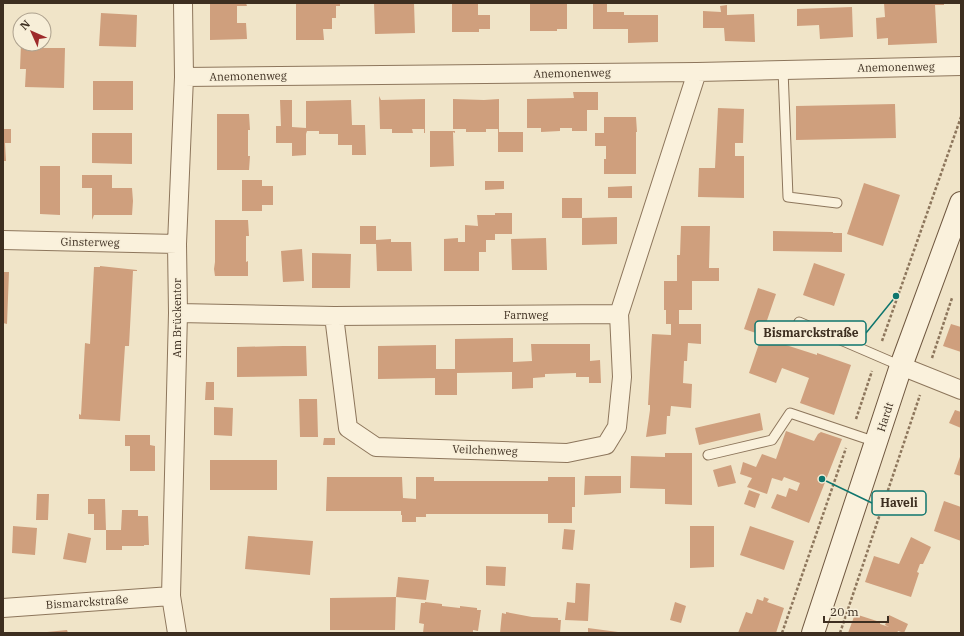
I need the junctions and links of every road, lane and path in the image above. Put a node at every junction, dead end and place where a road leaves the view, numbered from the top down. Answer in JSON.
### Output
{"nodes":[{"id":1,"x":184,"y":3,"type":"edge"},
{"id":2,"x":961,"y":66,"type":"edge"},
{"id":3,"x":783,"y":70,"type":"junction"},
{"id":4,"x":697,"y":72,"type":"junction"},
{"id":5,"x":184,"y":77,"type":"junction"},
{"id":6,"x":961,"y":117,"type":"edge"},
{"id":7,"x":837,"y":203,"type":"dead end"},
{"id":8,"x":961,"y":203,"type":"edge"},
{"id":9,"x":3,"y":240,"type":"edge"},
{"id":10,"x":177,"y":244,"type":"junction"},
{"id":11,"x":954,"y":291,"type":"dead end"},
{"id":12,"x":178,"y":313,"type":"junction"},
{"id":13,"x":619,"y":314,"type":"junction"},
{"id":14,"x":334,"y":316,"type":"junction"},
{"id":15,"x":800,"y":322,"type":"dead end"},
{"id":16,"x":878,"y":355,"type":"junction"},
{"id":17,"x":901,"y":366,"type":"junction"},
{"id":18,"x":926,"y":376,"type":"junction"},
{"id":19,"x":961,"y":390,"type":"edge"},
{"id":20,"x":850,"y":434,"type":"junction"},
{"id":21,"x":876,"y":442,"type":"junction"},
{"id":22,"x":708,"y":455,"type":"dead end"},
{"id":23,"x":171,"y":596,"type":"junction"},
{"id":24,"x":3,"y":608,"type":"edge"},
{"id":25,"x":177,"y":633,"type":"edge"},
{"id":26,"x":782,"y":633,"type":"edge"},
{"id":27,"x":813,"y":633,"type":"edge"},
{"id":28,"x":840,"y":633,"type":"edge"}],
"edges":[{"from":1,"to":5,"type":"street","name":"Am Brückentor"},
{"from":2,"to":3,"type":"street","name":"Anemonenweg"},
{"from":3,"to":4,"type":"street","name":"Anemonenweg"},
{"from":3,"to":7,"type":"lane"},
{"from":4,"to":5,"type":"street","name":"Anemonenweg"},
{"from":4,"to":13,"type":"street"},
{"from":5,"to":10,"type":"street","name":"Am Brückentor"},
{"from":6,"to":16,"type":"path"},
{"from":8,"to":17,"type":"main road","name":"Hardt"},
{"from":9,"to":10,"type":"street","name":"Ginsterweg"},
{"from":10,"to":12,"type":"street","name":"Am Brückentor"},
{"from":11,"to":18,"type":"path"},
{"from":12,"to":14,"type":"street","name":"Farnweg"},
{"from":12,"to":23,"type":"street","name":"Am Brückentor"},
{"from":13,"to":14,"type":"street","name":"Farnweg"},
{"from":13,"to":14,"type":"street","name":"Veilchenweg"},
{"from":15,"to":16,"type":"lane"},
{"from":16,"to":17,"type":"lane"},
{"from":16,"to":20,"type":"path"},
{"from":17,"to":18,"type":"street"},
{"from":17,"to":21,"type":"main road","name":"Hardt"},
{"from":18,"to":19,"type":"street"},
{"from":18,"to":28,"type":"path"},
{"from":20,"to":21,"type":"lane"},
{"from":20,"to":22,"type":"lane"},
{"from":20,"to":26,"type":"path"},
{"from":21,"to":27,"type":"main road","name":"Hardt"},
{"from":23,"to":24,"type":"street","name":"Bismarckstraße"},
{"from":23,"to":25,"type":"street","name":"Am Brückentor"}]}
